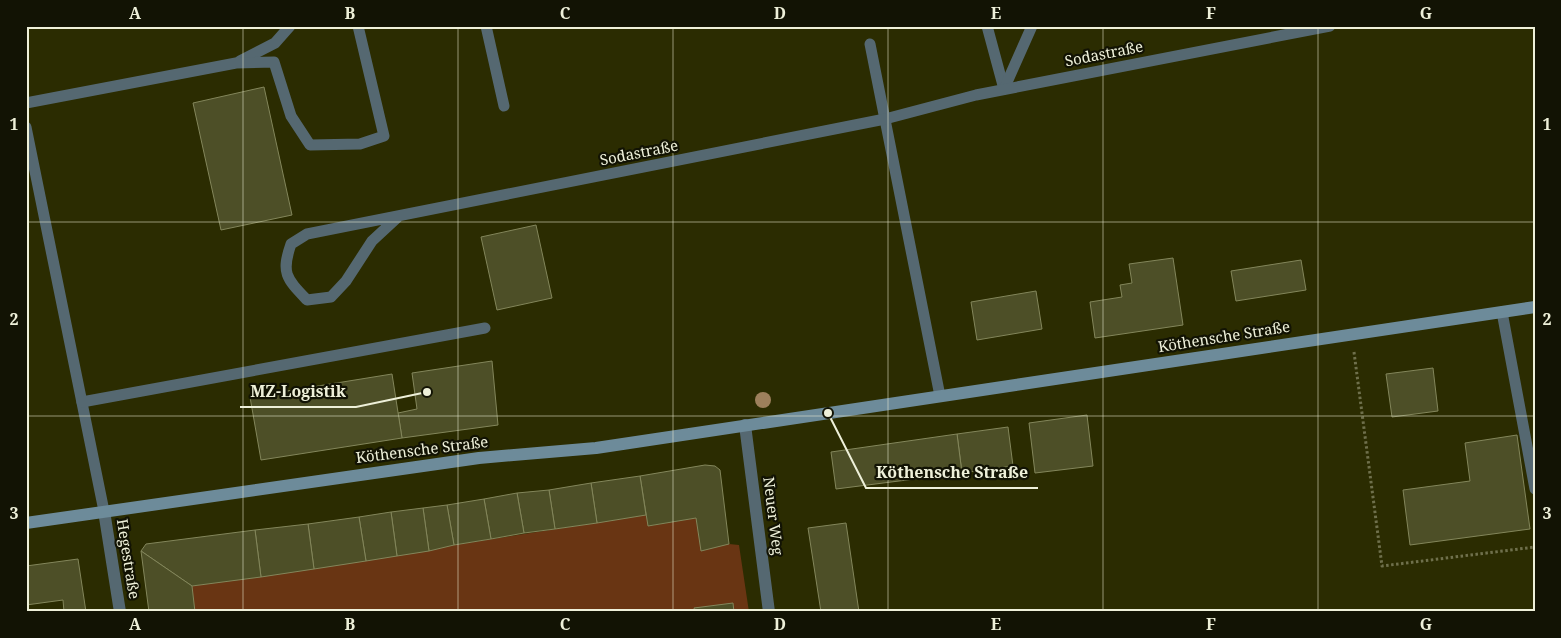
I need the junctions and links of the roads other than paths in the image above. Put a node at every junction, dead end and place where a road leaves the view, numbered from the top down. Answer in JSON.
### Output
{"nodes":[{"id":1,"x":290,"y":26,"type":"edge"},
{"id":2,"x":358,"y":26,"type":"edge"},
{"id":3,"x":486,"y":26,"type":"edge"},
{"id":4,"x":988,"y":26,"type":"edge"},
{"id":5,"x":1032,"y":26,"type":"edge"},
{"id":6,"x":1330,"y":26,"type":"edge"},
{"id":7,"x":870,"y":44,"type":"dead end"},
{"id":8,"x":236,"y":63,"type":"junction"},
{"id":9,"x":1004,"y":89,"type":"junction"},
{"id":10,"x":26,"y":102,"type":"edge"},
{"id":11,"x":504,"y":106,"type":"dead end"},
{"id":12,"x":885,"y":119,"type":"junction"},
{"id":13,"x":26,"y":127,"type":"edge"},
{"id":14,"x":399,"y":216,"type":"junction"},
{"id":15,"x":1535,"y":306,"type":"edge"},
{"id":16,"x":1502,"y":312,"type":"junction"},
{"id":17,"x":485,"y":328,"type":"dead end"},
{"id":18,"x":940,"y":396,"type":"junction"},
{"id":19,"x":82,"y":402,"type":"junction"},
{"id":20,"x":745,"y":425,"type":"junction"},
{"id":21,"x":1535,"y":489,"type":"edge"},
{"id":22,"x":104,"y":511,"type":"junction"},
{"id":23,"x":26,"y":523,"type":"edge"},
{"id":24,"x":120,"y":612,"type":"edge"},
{"id":25,"x":769,"y":612,"type":"edge"}],
"edges":[{"from":1,"to":8,"type":"lane"},
{"from":2,"to":8,"type":"lane"},
{"from":3,"to":11,"type":"lane"},
{"from":4,"to":9,"type":"lane"},
{"from":5,"to":9,"type":"lane"},
{"from":6,"to":9,"type":"lane","name":"Sodastraße"},
{"from":7,"to":12,"type":"lane"},
{"from":8,"to":10,"type":"lane"},
{"from":9,"to":12,"type":"lane","name":"Sodastraße"},
{"from":12,"to":14,"type":"lane","name":"Sodastraße"},
{"from":12,"to":18,"type":"lane"},
{"from":13,"to":19,"type":"lane"},
{"from":14,"to":14,"type":"lane","name":"Sodastraße"},
{"from":15,"to":16,"type":"main road","name":"Köthensche Straße"},
{"from":16,"to":18,"type":"main road","name":"Köthensche Straße"},
{"from":16,"to":21,"type":"lane"},
{"from":17,"to":19,"type":"lane"},
{"from":18,"to":20,"type":"main road","name":"Köthensche Straße"},
{"from":19,"to":22,"type":"lane"},
{"from":20,"to":22,"type":"main road","name":"Köthensche Straße"},
{"from":20,"to":25,"type":"street","name":"Neuer Weg"},
{"from":22,"to":23,"type":"main road","name":"Köthensche Straße"},
{"from":22,"to":24,"type":"street","name":"Hegestraße"}]}
